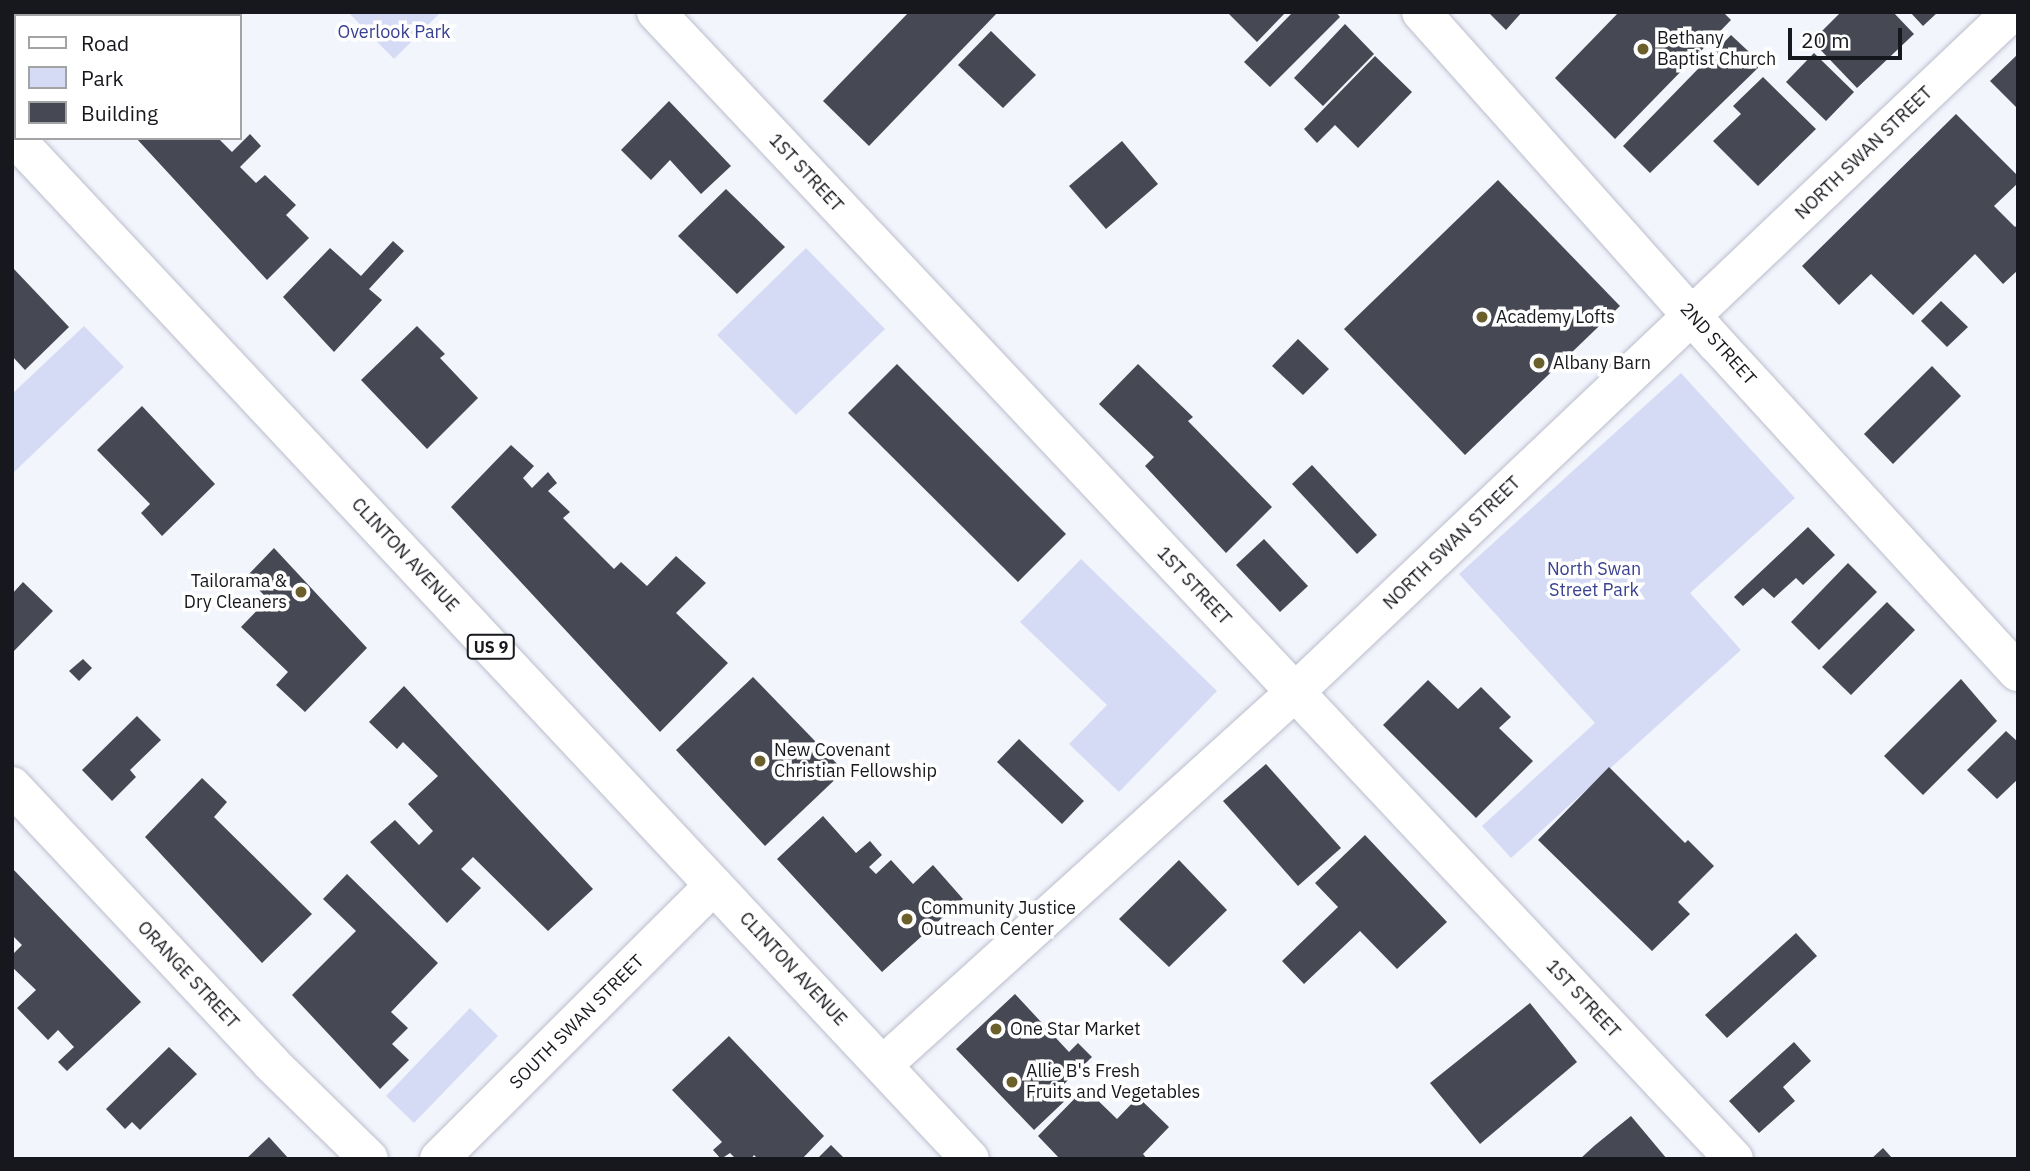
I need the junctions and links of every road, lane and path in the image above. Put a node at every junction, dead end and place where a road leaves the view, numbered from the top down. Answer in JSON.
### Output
{"nodes":[{"id":1,"x":656,"y":12,"type":"edge"},
{"id":2,"x":1421,"y":12,"type":"edge"},
{"id":3,"x":2012,"y":12,"type":"edge"},
{"id":4,"x":17,"y":140,"type":"edge"},
{"id":5,"x":1692,"y":316,"type":"junction"},
{"id":6,"x":2018,"y":672,"type":"edge"},
{"id":7,"x":1294,"y":693,"type":"junction"},
{"id":8,"x":12,"y":786,"type":"edge"},
{"id":9,"x":714,"y":885,"type":"junction"},
{"id":10,"x":883,"y":1065,"type":"junction"},
{"id":11,"x":369,"y":1159,"type":"edge"},
{"id":12,"x":439,"y":1159,"type":"edge"},
{"id":13,"x":970,"y":1159,"type":"edge"},
{"id":14,"x":1734,"y":1159,"type":"edge"}],
"edges":[{"from":1,"to":7,"type":"street","name":"1ST STREET"},
{"from":2,"to":5,"type":"street","name":"2ND STREET"},
{"from":3,"to":5,"type":"street","name":"NORTH SWAN STREET"},
{"from":4,"to":9,"type":"street","name":"CLINTON AVENUE","number":"US 9"},
{"from":5,"to":6,"type":"street","name":"2ND STREET"},
{"from":5,"to":7,"type":"street","name":"NORTH SWAN STREET"},
{"from":7,"to":10,"type":"street","name":"NORTH SWAN STREET"},
{"from":7,"to":14,"type":"street","name":"1ST STREET"},
{"from":8,"to":11,"type":"street","name":"ORANGE STREET"},
{"from":9,"to":10,"type":"street","name":"CLINTON AVENUE","number":"US 9"},
{"from":9,"to":12,"type":"street","name":"SOUTH SWAN STREET"},
{"from":10,"to":13,"type":"street","name":"CLINTON AVENUE","number":"US 9"}]}
